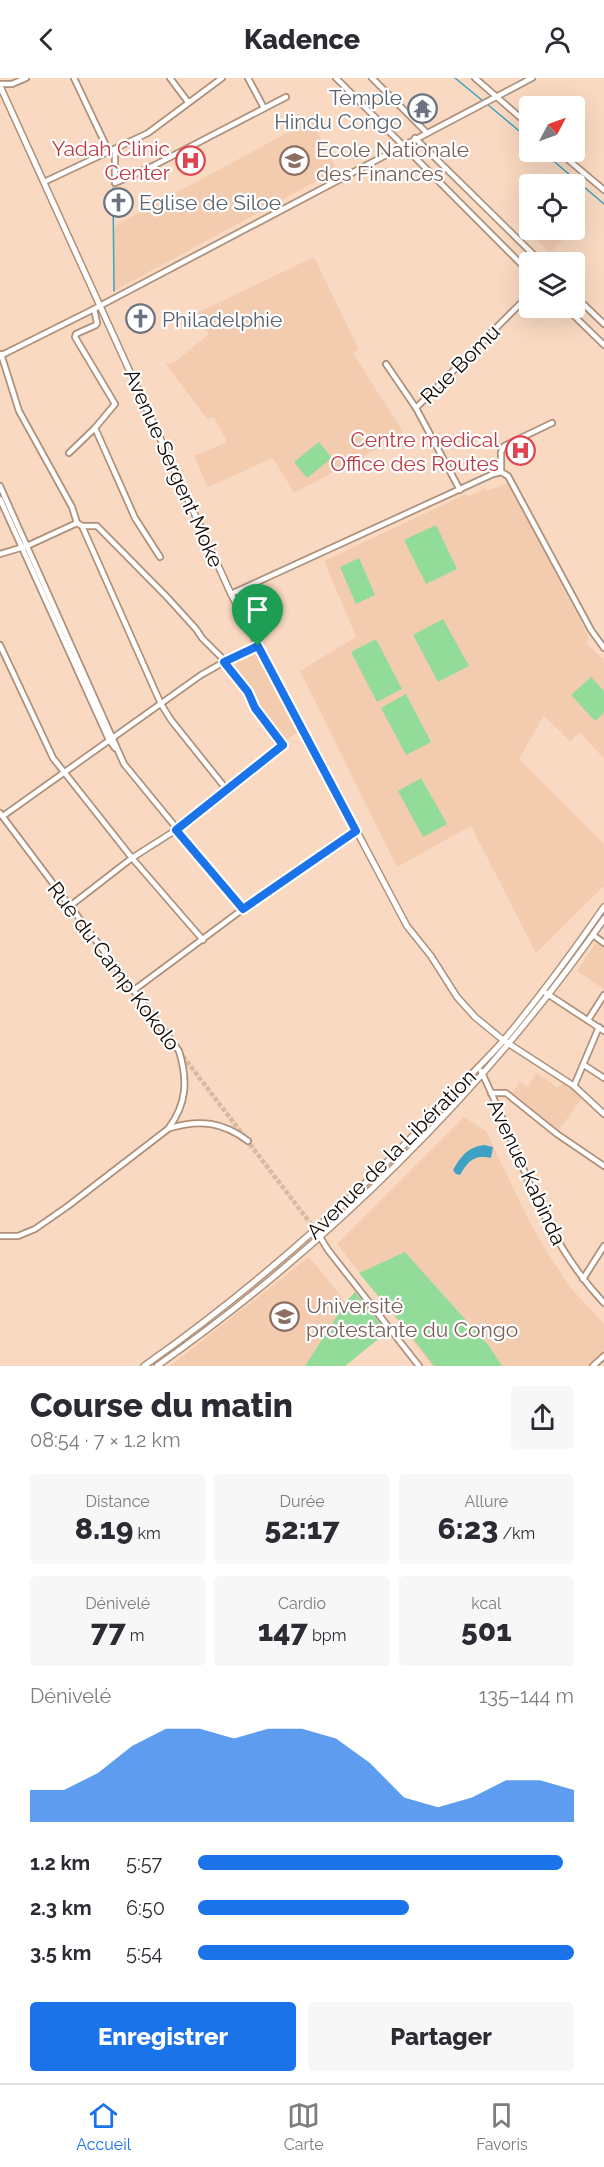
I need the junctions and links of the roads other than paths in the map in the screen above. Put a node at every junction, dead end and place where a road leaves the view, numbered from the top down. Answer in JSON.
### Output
{"nodes":[{"id":1,"x":26,"y":78,"type":"edge"},
{"id":2,"x":74,"y":78,"type":"edge"},
{"id":3,"x":170,"y":78,"type":"edge"},
{"id":4,"x":222,"y":78,"type":"edge"},
{"id":5,"x":248,"y":78,"type":"edge"},
{"id":6,"x":336,"y":78,"type":"edge"},
{"id":7,"x":372,"y":78,"type":"edge"},
{"id":8,"x":475,"y":78,"type":"edge"},
{"id":9,"x":532,"y":78,"type":"edge"},
{"id":10,"x":12,"y":84,"type":"junction"},
{"id":11,"x":1,"y":89,"type":"edge"},
{"id":12,"x":286,"y":97,"type":"dead end"},
{"id":13,"x":496,"y":97,"type":"junction"},
{"id":14,"x":188,"y":102,"type":"junction"},
{"id":15,"x":264,"y":108,"type":"junction"},
{"id":16,"x":519,"y":117,"type":"edge"},
{"id":17,"x":427,"y":133,"type":"junction"},
{"id":18,"x":415,"y":138,"type":"junction"},
{"id":19,"x":402,"y":146,"type":"junction"},
{"id":20,"x":112,"y":151,"type":"junction"},
{"id":21,"x":572,"y":162,"type":"edge"},
{"id":22,"x":44,"y":182,"type":"junction"},
{"id":23,"x":604,"y":190,"type":"edge"},
{"id":24,"x":532,"y":252,"type":"edge"},
{"id":25,"x":519,"y":262,"type":"edge"},
{"id":26,"x":519,"y":305,"type":"edge"},
{"id":27,"x":585,"y":306,"type":"edge"},
{"id":28,"x":97,"y":307,"type":"junction"},
{"id":29,"x":576,"y":318,"type":"edge"},
{"id":30,"x":604,"y":324,"type":"edge"},
{"id":31,"x":604,"y":345,"type":"edge"},
{"id":32,"x":0,"y":355,"type":"edge"},
{"id":33,"x":386,"y":364,"type":"dead end"},
{"id":34,"x":416,"y":408,"type":"junction"},
{"id":35,"x":552,"y":423,"type":"dead end"},
{"id":36,"x":94,"y":428,"type":"junction"},
{"id":37,"x":69,"y":453,"type":"dead end"},
{"id":38,"x":501,"y":472,"type":"junction"},
{"id":39,"x":0,"y":486,"type":"edge"},
{"id":40,"x":460,"y":490,"type":"junction"},
{"id":41,"x":0,"y":499,"type":"edge"},
{"id":42,"x":80,"y":524,"type":"junction"},
{"id":43,"x":25,"y":547,"type":"junction"},
{"id":44,"x":0,"y":554,"type":"edge"},
{"id":45,"x":160,"y":557,"type":"dead end"},
{"id":46,"x":231,"y":594,"type":"junction"},
{"id":47,"x":0,"y":645,"type":"edge"},
{"id":48,"x":258,"y":646,"type":"junction"},
{"id":49,"x":604,"y":648,"type":"edge"},
{"id":50,"x":224,"y":662,"type":"junction"},
{"id":51,"x":161,"y":704,"type":"junction"},
{"id":52,"x":111,"y":739,"type":"junction"},
{"id":53,"x":63,"y":773,"type":"junction"},
{"id":54,"x":227,"y":790,"type":"junction"},
{"id":55,"x":1,"y":815,"type":"edge"},
{"id":56,"x":176,"y":830,"type":"junction"},
{"id":57,"x":356,"y":831,"type":"junction"},
{"id":58,"x":132,"y":858,"type":"junction"},
{"id":59,"x":70,"y":906,"type":"junction"},
{"id":60,"x":604,"y":907,"type":"edge"},
{"id":61,"x":243,"y":909,"type":"junction"},
{"id":62,"x":604,"y":919,"type":"edge"},
{"id":63,"x":592,"y":935,"type":"junction"},
{"id":64,"x":203,"y":940,"type":"junction"},
{"id":65,"x":604,"y":943,"type":"edge"},
{"id":66,"x":134,"y":990,"type":"junction"},
{"id":67,"x":545,"y":993,"type":"junction"},
{"id":68,"x":604,"y":995,"type":"edge"},
{"id":69,"x":588,"y":1020,"type":"junction"},
{"id":70,"x":602,"y":1029,"type":"edge"},
{"id":71,"x":506,"y":1042,"type":"junction"},
{"id":72,"x":584,"y":1065,"type":"junction"},
{"id":73,"x":478,"y":1066,"type":"junction"},
{"id":74,"x":482,"y":1074,"type":"junction"},
{"id":75,"x":604,"y":1078,"type":"edge"},
{"id":76,"x":574,"y":1086,"type":"junction"},
{"id":77,"x":491,"y":1093,"type":"junction"},
{"id":78,"x":604,"y":1114,"type":"edge"},
{"id":79,"x":168,"y":1129,"type":"junction"},
{"id":80,"x":248,"y":1141,"type":"dead end"},
{"id":81,"x":604,"y":1166,"type":"edge"},
{"id":82,"x":318,"y":1234,"type":"junction"},
{"id":83,"x":0,"y":1236,"type":"edge"},
{"id":84,"x":604,"y":1246,"type":"edge"},
{"id":85,"x":583,"y":1279,"type":"junction"},
{"id":86,"x":604,"y":1303,"type":"edge"},
{"id":87,"x":604,"y":1356,"type":"edge"},
{"id":88,"x":601,"y":1363,"type":"edge"},
{"id":89,"x":144,"y":1366,"type":"edge"},
{"id":90,"x":157,"y":1366,"type":"edge"},
{"id":91,"x":419,"y":1366,"type":"edge"},
{"id":92,"x":593,"y":1366,"type":"edge"}],
"edges":[{"from":1,"to":10,"type":"street"},
{"from":2,"to":20,"type":"street"},
{"from":3,"to":14,"type":"street"},
{"from":4,"to":14,"type":"street"},
{"from":5,"to":15,"type":"street"},
{"from":6,"to":19,"type":"street"},
{"from":7,"to":17,"type":"street"},
{"from":8,"to":13,"type":"street"},
{"from":9,"to":13,"type":"street"},
{"from":10,"to":11,"type":"street"},
{"from":10,"to":11,"type":"street"},
{"from":11,"to":22,"type":"main road","name":"Avenue Sergent Moke"},
{"from":12,"to":15,"type":"street"},
{"from":13,"to":16,"type":"street"},
{"from":13,"to":17,"type":"street"},
{"from":14,"to":20,"type":"street"},
{"from":15,"to":20,"type":"street"},
{"from":17,"to":18,"type":"street"},
{"from":18,"to":19,"type":"street"},
{"from":18,"to":24,"type":"street"},
{"from":19,"to":25,"type":"street"},
{"from":19,"to":28,"type":"street"},
{"from":20,"to":22,"type":"street"},
{"from":21,"to":23,"type":"street"},
{"from":22,"to":28,"type":"main road","name":"Avenue Sergent Moke"},
{"from":26,"to":34,"type":"street","name":"Rue Bomu"},
{"from":27,"to":30,"type":"street"},
{"from":28,"to":32,"type":"street"},
{"from":28,"to":36,"type":"street"},
{"from":28,"to":46,"type":"main road","name":"Avenue Sergent Moke"},
{"from":29,"to":31,"type":"street"},
{"from":32,"to":42,"type":"street"},
{"from":33,"to":34,"type":"street","name":"Rue Bomu"},
{"from":34,"to":40,"type":"street","name":"Rue Bomu"},
{"from":35,"to":38,"type":"street"},
{"from":36,"to":37,"type":"street"},
{"from":36,"to":45,"type":"street"},
{"from":38,"to":40,"type":"street"},
{"from":38,"to":49,"type":"street"},
{"from":39,"to":43,"type":"street"},
{"from":40,"to":46,"type":"street"},
{"from":41,"to":43,"type":"street"},
{"from":42,"to":43,"type":"street"},
{"from":42,"to":50,"type":"street"},
{"from":42,"to":51,"type":"street"},
{"from":43,"to":44,"type":"street"},
{"from":43,"to":52,"type":"street"},
{"from":46,"to":48,"type":"main road","name":"Avenue Sergent Moke"},
{"from":47,"to":53,"type":"street"},
{"from":48,"to":50,"type":"street"},
{"from":48,"to":57,"type":"main road","name":"Avenue Sergent Moke"},
{"from":50,"to":51,"type":"street"},
{"from":50,"to":54,"type":"street"},
{"from":51,"to":52,"type":"street"},
{"from":51,"to":54,"type":"street"},
{"from":52,"to":53,"type":"street"},
{"from":52,"to":56,"type":"street"},
{"from":53,"to":55,"type":"street"},
{"from":53,"to":58,"type":"street"},
{"from":54,"to":56,"type":"street"},
{"from":55,"to":59,"type":"street","name":"Rue du Camp Kokolo"},
{"from":56,"to":58,"type":"street"},
{"from":56,"to":61,"type":"street"},
{"from":57,"to":61,"type":"street"},
{"from":57,"to":71,"type":"main road","name":"Avenue Sergent Moke"},
{"from":58,"to":59,"type":"street"},
{"from":58,"to":64,"type":"street"},
{"from":59,"to":66,"type":"street","name":"Rue du Camp Kokolo"},
{"from":60,"to":67,"type":"main road","name":"Avenue de la Libération"},
{"from":61,"to":64,"type":"street"},
{"from":62,"to":63,"type":"main road","name":"Avenue de la Libération"},
{"from":63,"to":65,"type":"street"},
{"from":63,"to":67,"type":"main road","name":"Avenue de la Libération"},
{"from":64,"to":66,"type":"street"},
{"from":66,"to":79,"type":"street","name":"Rue du Camp Kokolo"},
{"from":67,"to":69,"type":"street"},
{"from":67,"to":71,"type":"main road","name":"Avenue de la Libération"},
{"from":68,"to":69,"type":"street"},
{"from":69,"to":70,"type":"street"},
{"from":70,"to":72,"type":"street"},
{"from":71,"to":73,"type":"main road","name":"Avenue de la Libération"},
{"from":71,"to":74,"type":"main road","name":"Avenue de la Libération"},
{"from":71,"to":76,"type":"main road","name":"Avenue Sergent Moke"},
{"from":72,"to":75,"type":"street"},
{"from":72,"to":76,"type":"street"},
{"from":73,"to":74,"type":"street","name":"Avenue Kabinda"},
{"from":73,"to":89,"type":"main road","name":"Avenue de la Libération"},
{"from":74,"to":77,"type":"street","name":"Avenue Kabinda"},
{"from":74,"to":82,"type":"main road","name":"Avenue de la Libération"},
{"from":76,"to":78,"type":"main road","name":"Avenue Sergent Moke"},
{"from":77,"to":81,"type":"street"},
{"from":77,"to":85,"type":"street","name":"Avenue Kabinda"},
{"from":79,"to":80,"type":"street","name":"Rue du Camp Kokolo"},
{"from":79,"to":83,"type":"street","name":"Rue du Camp Kokolo"},
{"from":82,"to":90,"type":"main road","name":"Avenue de la Libération"},
{"from":82,"to":91,"type":"street"},
{"from":84,"to":85,"type":"street"},
{"from":85,"to":86,"type":"street","name":"Avenue Kabinda"},
{"from":87,"to":88,"type":"street"},
{"from":88,"to":92,"type":"street"}]}
